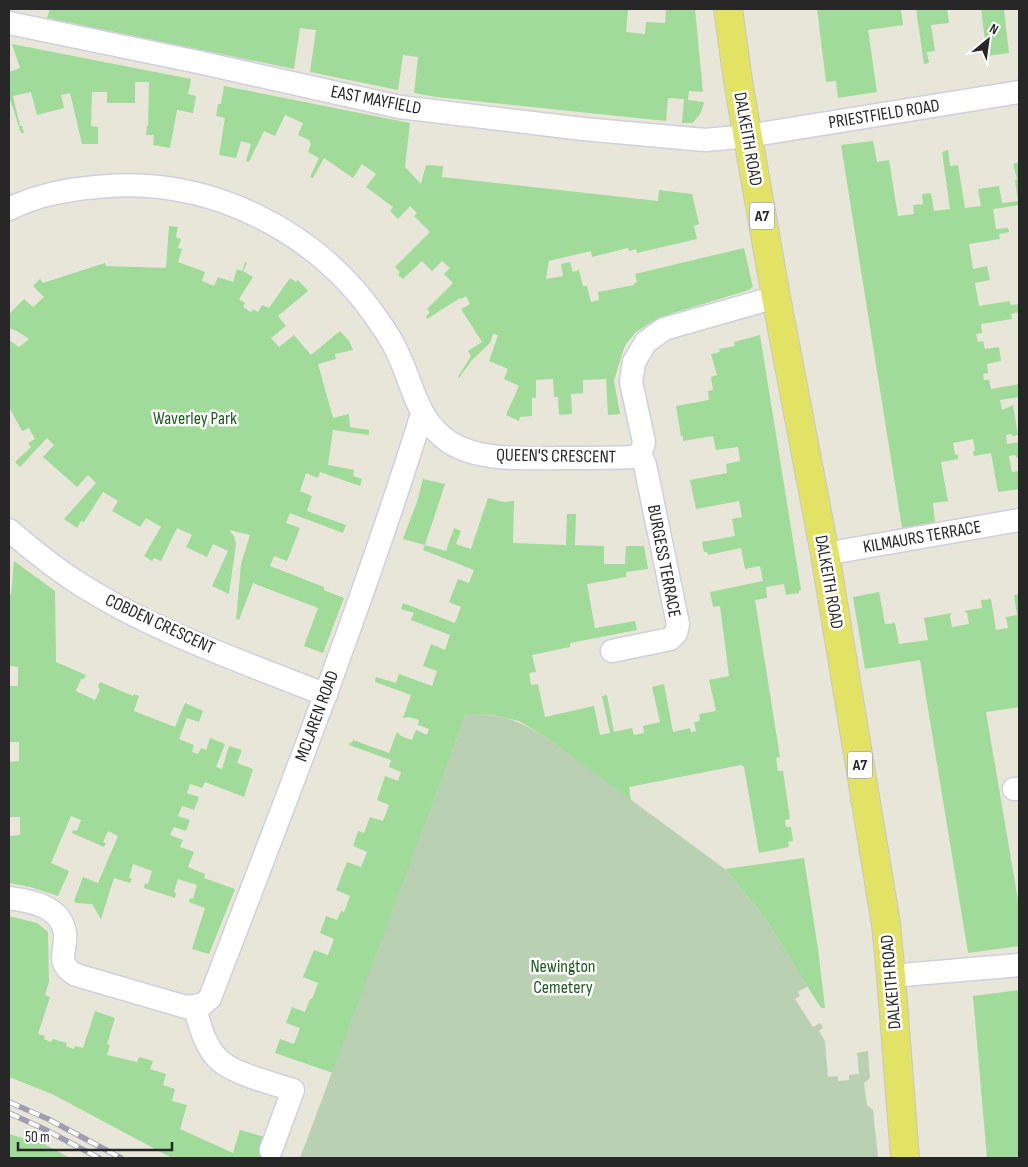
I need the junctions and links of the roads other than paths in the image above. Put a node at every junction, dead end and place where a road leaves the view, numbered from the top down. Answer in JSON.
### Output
{"nodes":[{"id":1,"x":728,"y":9,"type":"edge"},
{"id":2,"x":9,"y":23,"type":"edge"},
{"id":3,"x":1019,"y":92,"type":"edge"},
{"id":4,"x":748,"y":136,"type":"junction"},
{"id":5,"x":9,"y":210,"type":"edge"},
{"id":6,"x":776,"y":297,"type":"junction"},
{"id":7,"x":422,"y":414,"type":"junction"},
{"id":8,"x":640,"y":453,"type":"junction"},
{"id":9,"x":1019,"y":520,"type":"edge"},
{"id":10,"x":9,"y":530,"type":"edge"},
{"id":11,"x":825,"y":554,"type":"junction"},
{"id":12,"x":612,"y":651,"type":"dead end"},
{"id":13,"x":326,"y":695,"type":"junction"},
{"id":14,"x":9,"y":898,"type":"edge"},
{"id":15,"x":1019,"y":965,"type":"edge"},
{"id":16,"x":891,"y":976,"type":"junction"},
{"id":17,"x":195,"y":1007,"type":"junction"},
{"id":18,"x":271,"y":1150,"type":"dead end"},
{"id":19,"x":905,"y":1158,"type":"edge"}],
"edges":[{"from":1,"to":4,"type":"main road","name":"DALKEITH ROAD","number":"A7"},
{"from":2,"to":4,"type":"street","name":"EAST MAYFIELD"},
{"from":3,"to":4,"type":"street","name":"PRIESTFIELD ROAD"},
{"from":4,"to":6,"type":"main road","name":"DALKEITH ROAD","number":"A7"},
{"from":5,"to":7,"type":"street","name":"QUEEN'S CRESCENT"},
{"from":6,"to":8,"type":"street","name":"QUEEN'S CRESCENT"},
{"from":6,"to":11,"type":"main road","name":"DALKEITH ROAD","number":"A7"},
{"from":7,"to":8,"type":"street","name":"QUEEN'S CRESCENT"},
{"from":7,"to":13,"type":"street","name":"MCLAREN ROAD"},
{"from":8,"to":12,"type":"street","name":"BURGESS TERRACE"},
{"from":9,"to":11,"type":"street","name":"KILMAURS TERRACE"},
{"from":10,"to":13,"type":"street","name":"COBDEN CRESCENT"},
{"from":11,"to":16,"type":"main road","name":"DALKEITH ROAD","number":"A7"},
{"from":13,"to":17,"type":"street","name":"MCLAREN ROAD"},
{"from":14,"to":17,"type":"street"},
{"from":15,"to":16,"type":"street"},
{"from":16,"to":19,"type":"main road","name":"DALKEITH ROAD","number":"A7"},
{"from":17,"to":18,"type":"street"}]}
